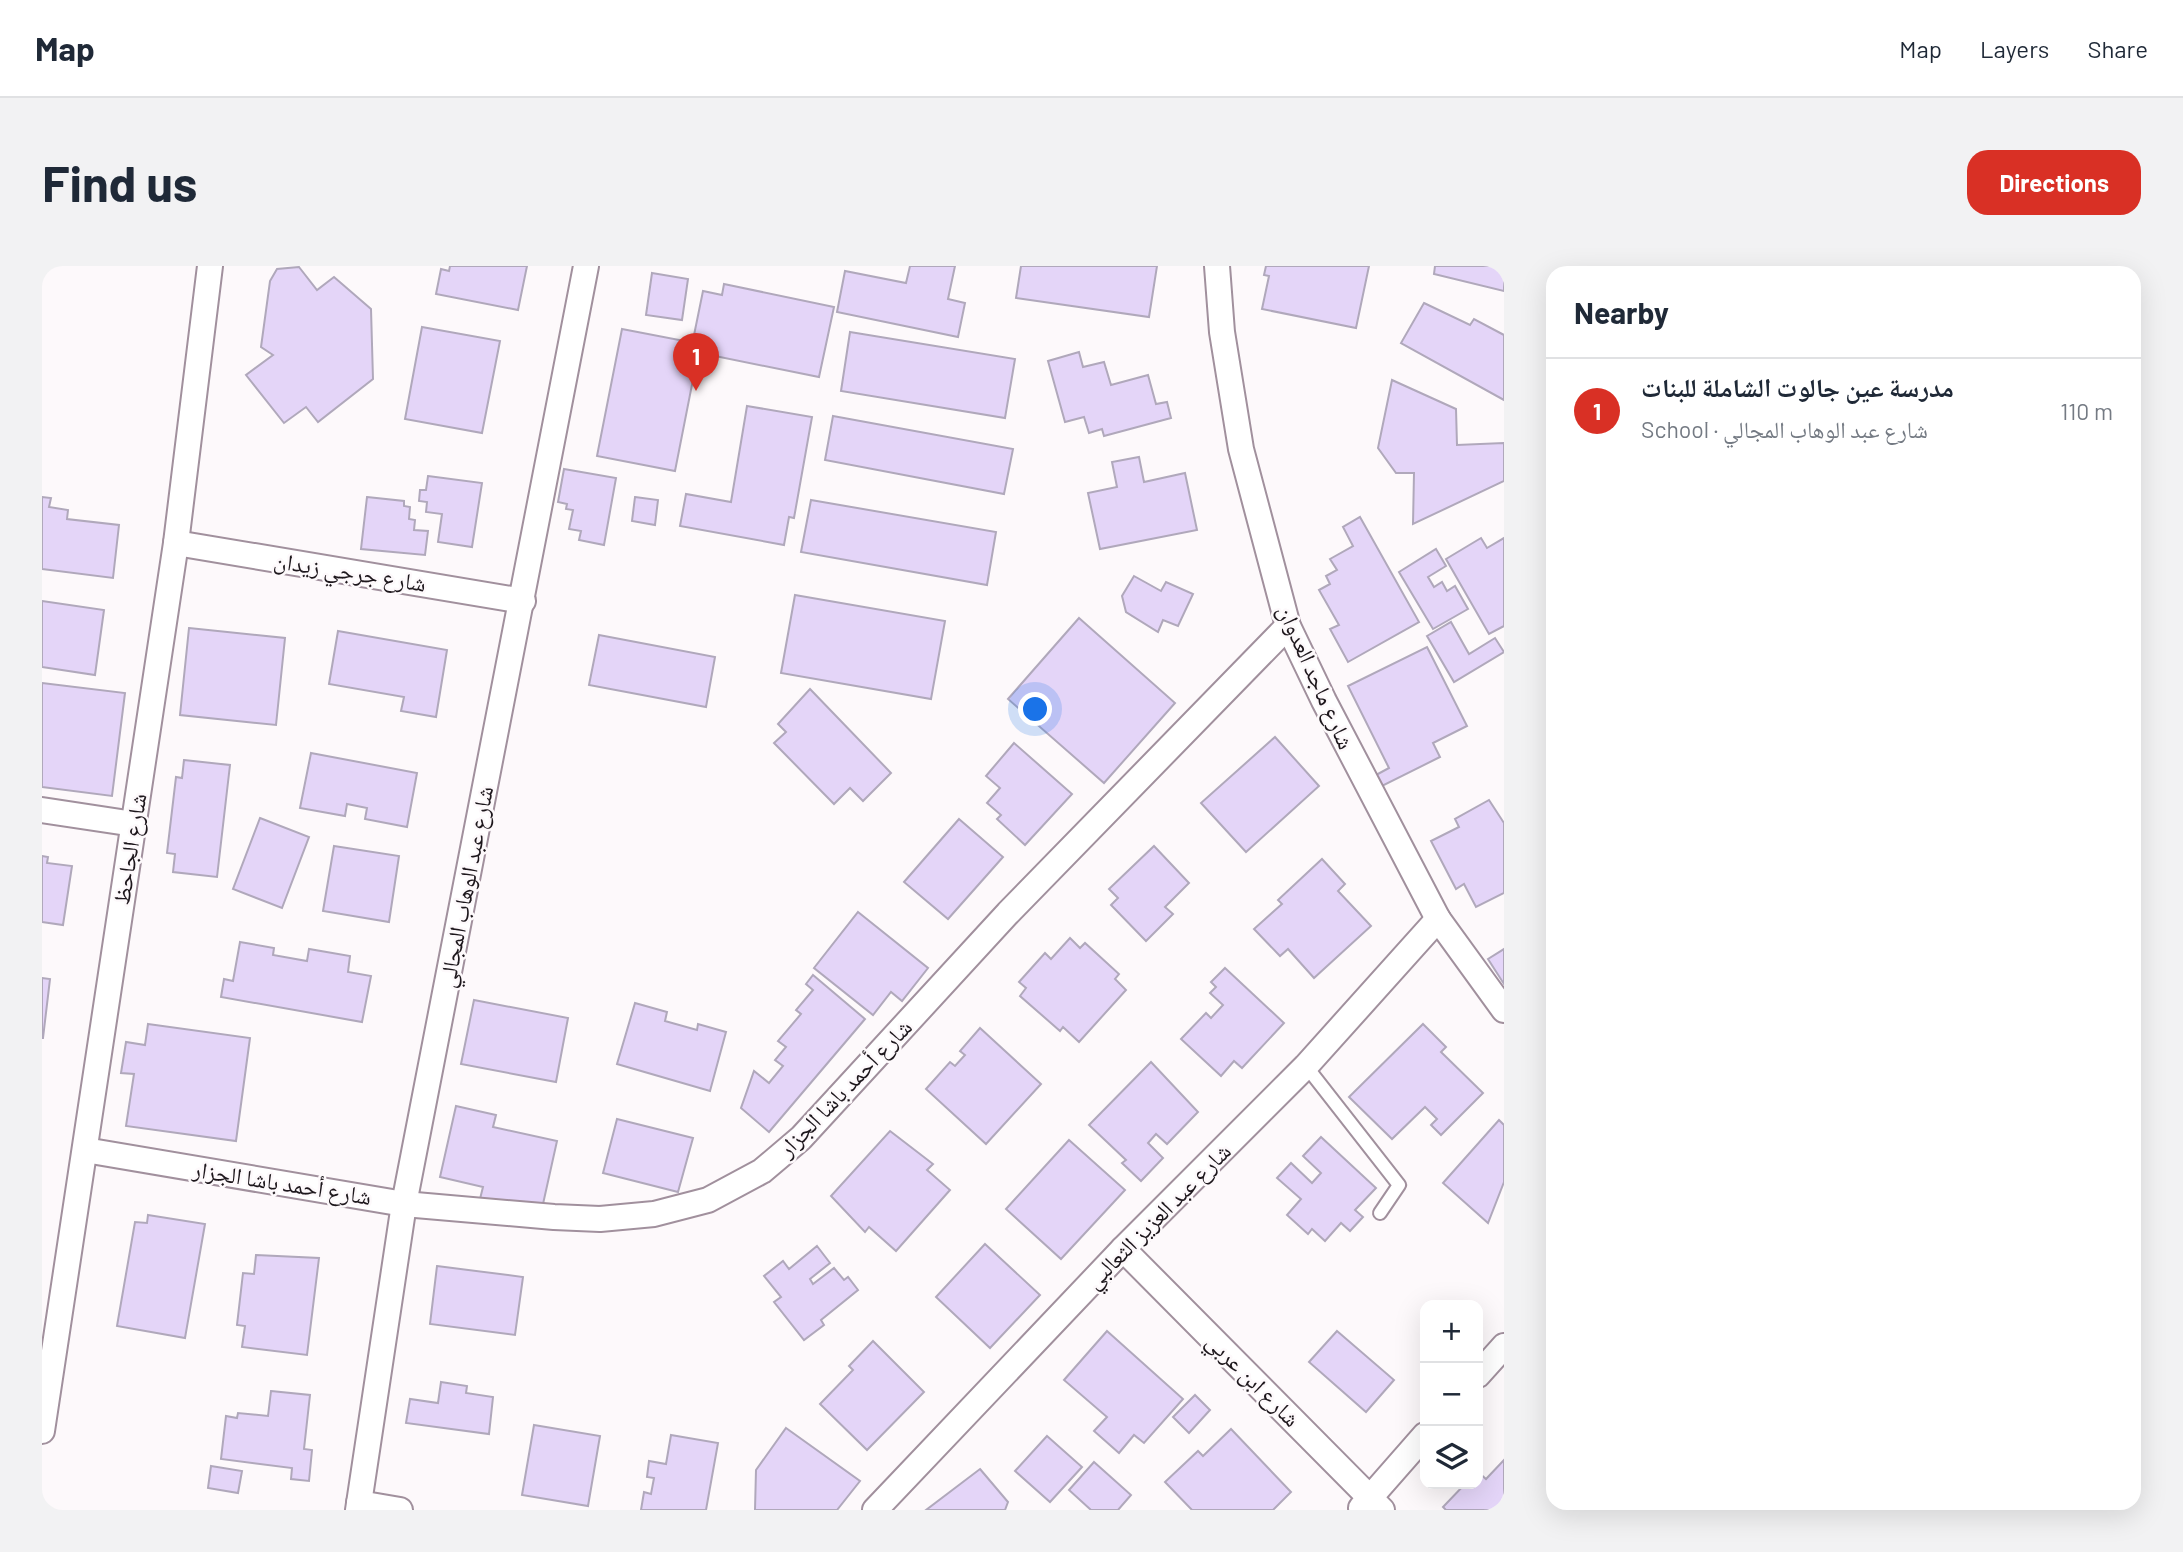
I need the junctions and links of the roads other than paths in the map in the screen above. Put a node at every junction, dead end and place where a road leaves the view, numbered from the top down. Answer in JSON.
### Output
{"nodes":[{"id":1,"x":210,"y":266,"type":"edge"},
{"id":2,"x":586,"y":266,"type":"edge"},
{"id":3,"x":1217,"y":266,"type":"edge"},
{"id":4,"x":176,"y":544,"type":"junction"},
{"id":5,"x":523,"y":601,"type":"junction"},
{"id":6,"x":1288,"y":626,"type":"junction"},
{"id":7,"x":42,"y":810,"type":"edge"},
{"id":8,"x":134,"y":824,"type":"junction"},
{"id":9,"x":1437,"y":919,"type":"junction"},
{"id":10,"x":1504,"y":1010,"type":"edge"},
{"id":11,"x":1306,"y":1066,"type":"junction"},
{"id":12,"x":85,"y":1150,"type":"junction"},
{"id":13,"x":404,"y":1203,"type":"junction"},
{"id":14,"x":1380,"y":1213,"type":"dead end"},
{"id":15,"x":1123,"y":1249,"type":"junction"},
{"id":16,"x":52,"y":1287,"type":"edge"},
{"id":17,"x":1504,"y":1346,"type":"edge"},
{"id":18,"x":1483,"y":1370,"type":"edge"},
{"id":19,"x":42,"y":1431,"type":"edge"},
{"id":20,"x":1420,"y":1441,"type":"edge"},
{"id":21,"x":1370,"y":1506,"type":"edge"},
{"id":22,"x":359,"y":1507,"type":"edge"},
{"id":23,"x":400,"y":1510,"type":"edge"},
{"id":24,"x":875,"y":1510,"type":"edge"}],
"edges":[{"from":1,"to":4,"type":"street","name":"شارع الجاحظ"},
{"from":2,"to":5,"type":"street","name":"شارع عبد الوهاب المجالي"},
{"from":3,"to":6,"type":"street","name":"شارع ماجد العدوان"},
{"from":4,"to":5,"type":"street","name":"شارع جرجي زيدان"},
{"from":4,"to":8,"type":"street","name":"شارع الجاحظ"},
{"from":5,"to":13,"type":"street","name":"شارع عبد الوهاب المجالي"},
{"from":6,"to":9,"type":"street","name":"شارع ماجد العدوان"},
{"from":6,"to":13,"type":"street","name":"شارع أحمد باشا الجزار"},
{"from":7,"to":8,"type":"street"},
{"from":8,"to":12,"type":"street","name":"شارع الجاحظ"},
{"from":9,"to":10,"type":"street","name":"شارع ماجد العدوان"},
{"from":9,"to":11,"type":"street","name":"شارع عبد العزيز الثعالبي"},
{"from":11,"to":14,"type":"lane"},
{"from":11,"to":15,"type":"street","name":"شارع عبد العزيز الثعالبي"},
{"from":12,"to":13,"type":"street","name":"شارع أحمد باشا الجزار"},
{"from":12,"to":16,"type":"street","name":"شارع الجاحظ"},
{"from":13,"to":22,"type":"street","name":"شارع عبد الوهاب المجالي"},
{"from":15,"to":21,"type":"street","name":"شارع ابن عربي"},
{"from":15,"to":24,"type":"street","name":"شارع عبد العزيز الثعالبي"},
{"from":16,"to":19,"type":"street","name":"شارع الجاحظ"},
{"from":17,"to":18,"type":"street"},
{"from":20,"to":21,"type":"street"},
{"from":22,"to":23,"type":"street"}]}
